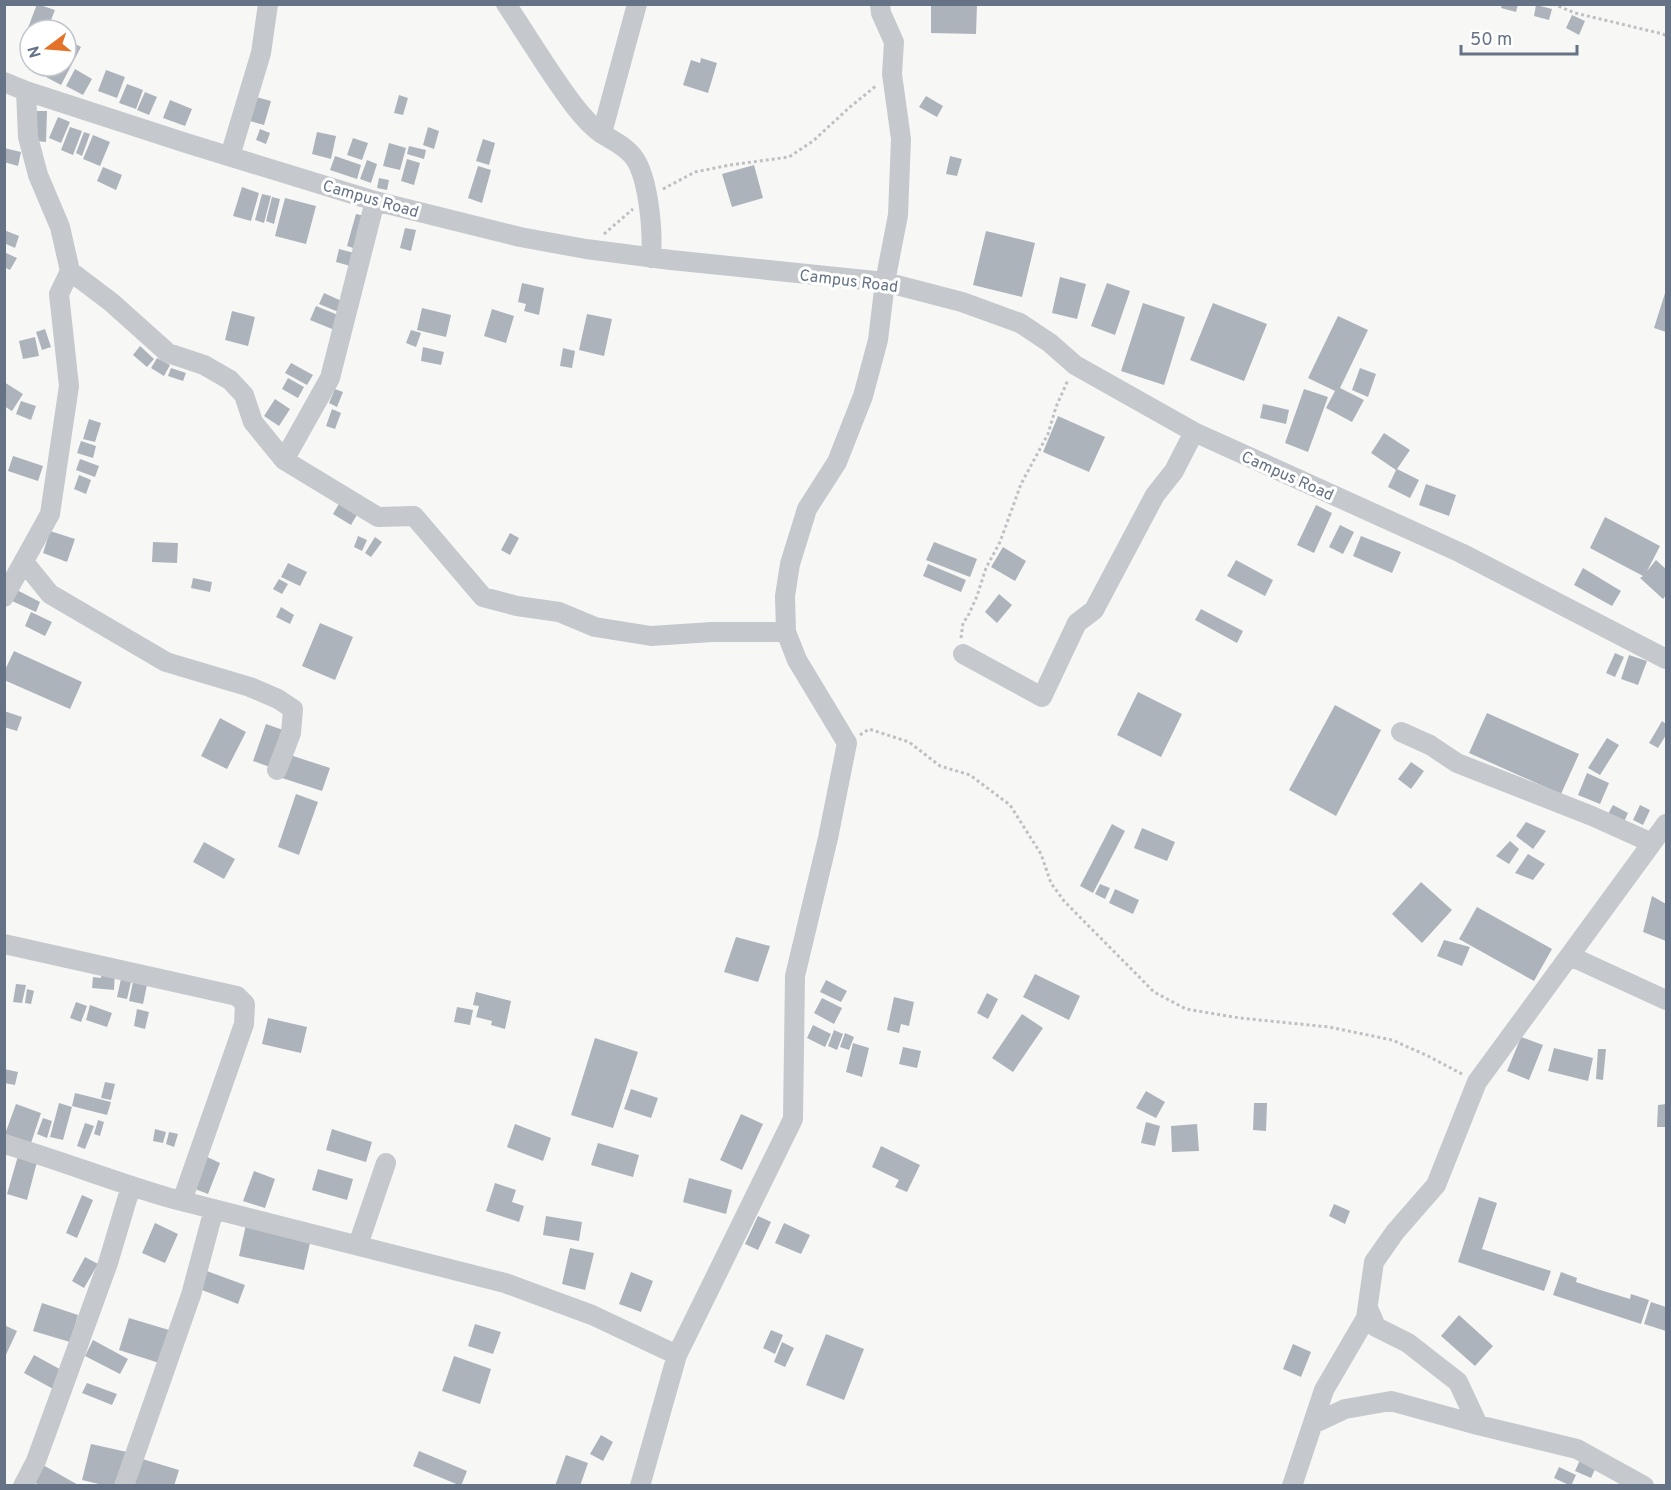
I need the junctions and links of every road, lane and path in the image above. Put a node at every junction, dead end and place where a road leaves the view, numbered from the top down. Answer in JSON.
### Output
{"nodes":[{"id":1,"x":268,"y":4,"type":"edge"},
{"id":2,"x":506,"y":4,"type":"edge"},
{"id":3,"x":880,"y":4,"type":"edge"},
{"id":4,"x":1553,"y":4,"type":"edge"},
{"id":5,"x":634,"y":6,"type":"edge"},
{"id":6,"x":1666,"y":36,"type":"edge"},
{"id":7,"x":892,"y":74,"type":"junction"},
{"id":8,"x":4,"y":82,"type":"edge"},
{"id":9,"x":26,"y":91,"type":"junction"},
{"id":10,"x":602,"y":134,"type":"junction"},
{"id":11,"x":230,"y":156,"type":"junction"},
{"id":12,"x":646,"y":198,"type":"junction"},
{"id":13,"x":375,"y":201,"type":"junction"},
{"id":14,"x":586,"y":249,"type":"junction"},
{"id":15,"x":651,"y":258,"type":"junction"},
{"id":16,"x":70,"y":271,"type":"junction"},
{"id":17,"x":885,"y":282,"type":"junction"},
{"id":18,"x":1075,"y":365,"type":"junction"},
{"id":19,"x":1194,"y":432,"type":"junction"},
{"id":20,"x":284,"y":460,"type":"junction"},
{"id":21,"x":24,"y":562,"type":"junction"},
{"id":22,"x":4,"y":597,"type":"edge"},
{"id":23,"x":786,"y":632,"type":"junction"},
{"id":24,"x":963,"y":654,"type":"joint"},
{"id":25,"x":1666,"y":659,"type":"edge"},
{"id":26,"x":1401,"y":732,"type":"dead end"},
{"id":27,"x":847,"y":743,"type":"junction"},
{"id":28,"x":277,"y":770,"type":"dead end"},
{"id":29,"x":1666,"y":824,"type":"edge"},
{"id":30,"x":1652,"y":843,"type":"junction"},
{"id":31,"x":4,"y":944,"type":"edge"},
{"id":32,"x":1570,"y":956,"type":"junction"},
{"id":33,"x":1666,"y":1000,"type":"edge"},
{"id":34,"x":1477,"y":1082,"type":"junction"},
{"id":35,"x":4,"y":1144,"type":"edge"},
{"id":36,"x":386,"y":1163,"type":"dead end"},
{"id":37,"x":131,"y":1186,"type":"junction"},
{"id":38,"x":182,"y":1201,"type":"junction"},
{"id":39,"x":214,"y":1209,"type":"junction"},
{"id":40,"x":358,"y":1245,"type":"junction"},
{"id":41,"x":1368,"y":1308,"type":"junction"},
{"id":42,"x":677,"y":1355,"type":"junction"},
{"id":43,"x":1313,"y":1424,"type":"junction"},
{"id":44,"x":1478,"y":1425,"type":"junction"},
{"id":45,"x":23,"y":1485,"type":"edge"},
{"id":46,"x":124,"y":1485,"type":"edge"},
{"id":47,"x":640,"y":1485,"type":"edge"},
{"id":48,"x":1292,"y":1485,"type":"edge"},
{"id":49,"x":1644,"y":1485,"type":"edge"}],
"edges":[{"from":1,"to":11,"type":"street"},
{"from":2,"to":10,"type":"street"},
{"from":3,"to":7,"type":"street"},
{"from":4,"to":6,"type":"path"},
{"from":5,"to":10,"type":"street"},
{"from":7,"to":12,"type":"path"},
{"from":7,"to":17,"type":"street"},
{"from":8,"to":9,"type":"street","name":"Campus Road"},
{"from":9,"to":11,"type":"street","name":"Campus Road"},
{"from":9,"to":16,"type":"street"},
{"from":10,"to":12,"type":"street"},
{"from":11,"to":13,"type":"street","name":"Campus Road"},
{"from":12,"to":14,"type":"path"},
{"from":12,"to":15,"type":"street"},
{"from":13,"to":14,"type":"street","name":"Campus Road"},
{"from":13,"to":20,"type":"street"},
{"from":14,"to":15,"type":"street","name":"Campus Road"},
{"from":15,"to":17,"type":"street","name":"Campus Road"},
{"from":16,"to":20,"type":"street"},
{"from":16,"to":21,"type":"street"},
{"from":17,"to":18,"type":"street","name":"Campus Road"},
{"from":17,"to":23,"type":"street"},
{"from":18,"to":19,"type":"street","name":"Campus Road"},
{"from":18,"to":24,"type":"path"},
{"from":19,"to":24,"type":"street"},
{"from":19,"to":25,"type":"street","name":"Campus Road"},
{"from":20,"to":23,"type":"street"},
{"from":21,"to":22,"type":"street"},
{"from":21,"to":28,"type":"street"},
{"from":23,"to":27,"type":"street"},
{"from":26,"to":30,"type":"street"},
{"from":27,"to":34,"type":"path"},
{"from":27,"to":42,"type":"street"},
{"from":29,"to":30,"type":"street"},
{"from":30,"to":32,"type":"street"},
{"from":31,"to":38,"type":"street"},
{"from":32,"to":33,"type":"street"},
{"from":32,"to":34,"type":"street"},
{"from":34,"to":41,"type":"street"},
{"from":35,"to":37,"type":"street"},
{"from":36,"to":40,"type":"street"},
{"from":37,"to":38,"type":"street"},
{"from":37,"to":45,"type":"street"},
{"from":38,"to":39,"type":"street"},
{"from":39,"to":40,"type":"street"},
{"from":39,"to":46,"type":"street"},
{"from":40,"to":42,"type":"street"},
{"from":41,"to":43,"type":"street"},
{"from":41,"to":44,"type":"street"},
{"from":42,"to":47,"type":"street"},
{"from":43,"to":44,"type":"street"},
{"from":43,"to":48,"type":"street"},
{"from":44,"to":49,"type":"street"}]}
